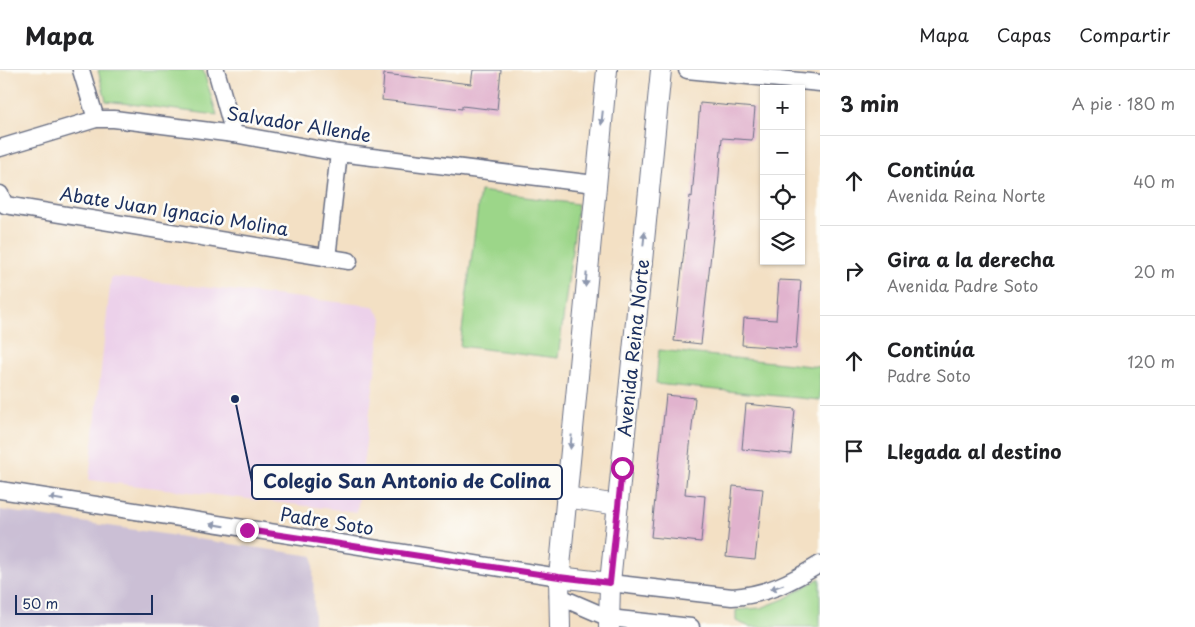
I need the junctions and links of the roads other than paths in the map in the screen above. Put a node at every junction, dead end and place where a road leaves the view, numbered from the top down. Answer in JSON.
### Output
{"nodes":[{"id":1,"x":81,"y":70,"type":"edge"},
{"id":2,"x":216,"y":70,"type":"edge"},
{"id":3,"x":607,"y":70,"type":"edge"},
{"id":4,"x":661,"y":70,"type":"edge"},
{"id":5,"x":687,"y":70,"type":"edge"},
{"id":6,"x":820,"y":83,"type":"edge"},
{"id":7,"x":96,"y":119,"type":"junction"},
{"id":8,"x":234,"y":134,"type":"junction"},
{"id":9,"x":0,"y":148,"type":"edge"},
{"id":10,"x":339,"y":152,"type":"junction"},
{"id":11,"x":595,"y":184,"type":"junction"},
{"id":12,"x":0,"y":194,"type":"edge"},
{"id":13,"x":327,"y":258,"type":"junction"},
{"id":14,"x":349,"y":260,"type":"dead end"},
{"id":15,"x":0,"y":490,"type":"edge"},
{"id":16,"x":566,"y":497,"type":"junction"},
{"id":17,"x":618,"y":505,"type":"junction"},
{"id":18,"x":820,"y":564,"type":"edge"},
{"id":19,"x":610,"y":583,"type":"junction"},
{"id":20,"x":559,"y":587,"type":"junction"},
{"id":21,"x":609,"y":622,"type":"edge"},
{"id":22,"x":560,"y":627,"type":"edge"},
{"id":23,"x":691,"y":627,"type":"edge"}],
"edges":[{"from":1,"to":7,"type":"street"},
{"from":2,"to":8,"type":"street"},
{"from":3,"to":11,"type":"street","one_way":true},
{"from":17,"to":4,"type":"street","name":"Avenida Reina Norte","one_way":true},
{"from":5,"to":6,"type":"street"},
{"from":7,"to":8,"type":"street","name":"Salvador Allende"},
{"from":7,"to":9,"type":"street","name":"Salvador Allende"},
{"from":8,"to":10,"type":"street","name":"Salvador Allende"},
{"from":10,"to":11,"type":"street","name":"Salvador Allende"},
{"from":10,"to":13,"type":"street"},
{"from":11,"to":16,"type":"street","one_way":true},
{"from":12,"to":13,"type":"street","name":"Abate Juan Ignacio Molina"},
{"from":13,"to":14,"type":"street","name":"Abate Juan Ignacio Molina"},
{"from":20,"to":15,"type":"street","name":"Padre Soto","one_way":true},
{"from":16,"to":17,"type":"street"},
{"from":16,"to":20,"type":"street"},
{"from":17,"to":19,"type":"street","name":"Avenida Reina Norte"},
{"from":18,"to":19,"type":"street","one_way":true},
{"from":19,"to":20,"type":"street"},
{"from":19,"to":21,"type":"street","name":"Avenida Reina Norte"},
{"from":20,"to":21,"type":"street","name":"Padre Soto"},
{"from":20,"to":22,"type":"street"},
{"from":21,"to":23,"type":"street","name":"Padre Soto"}]}
